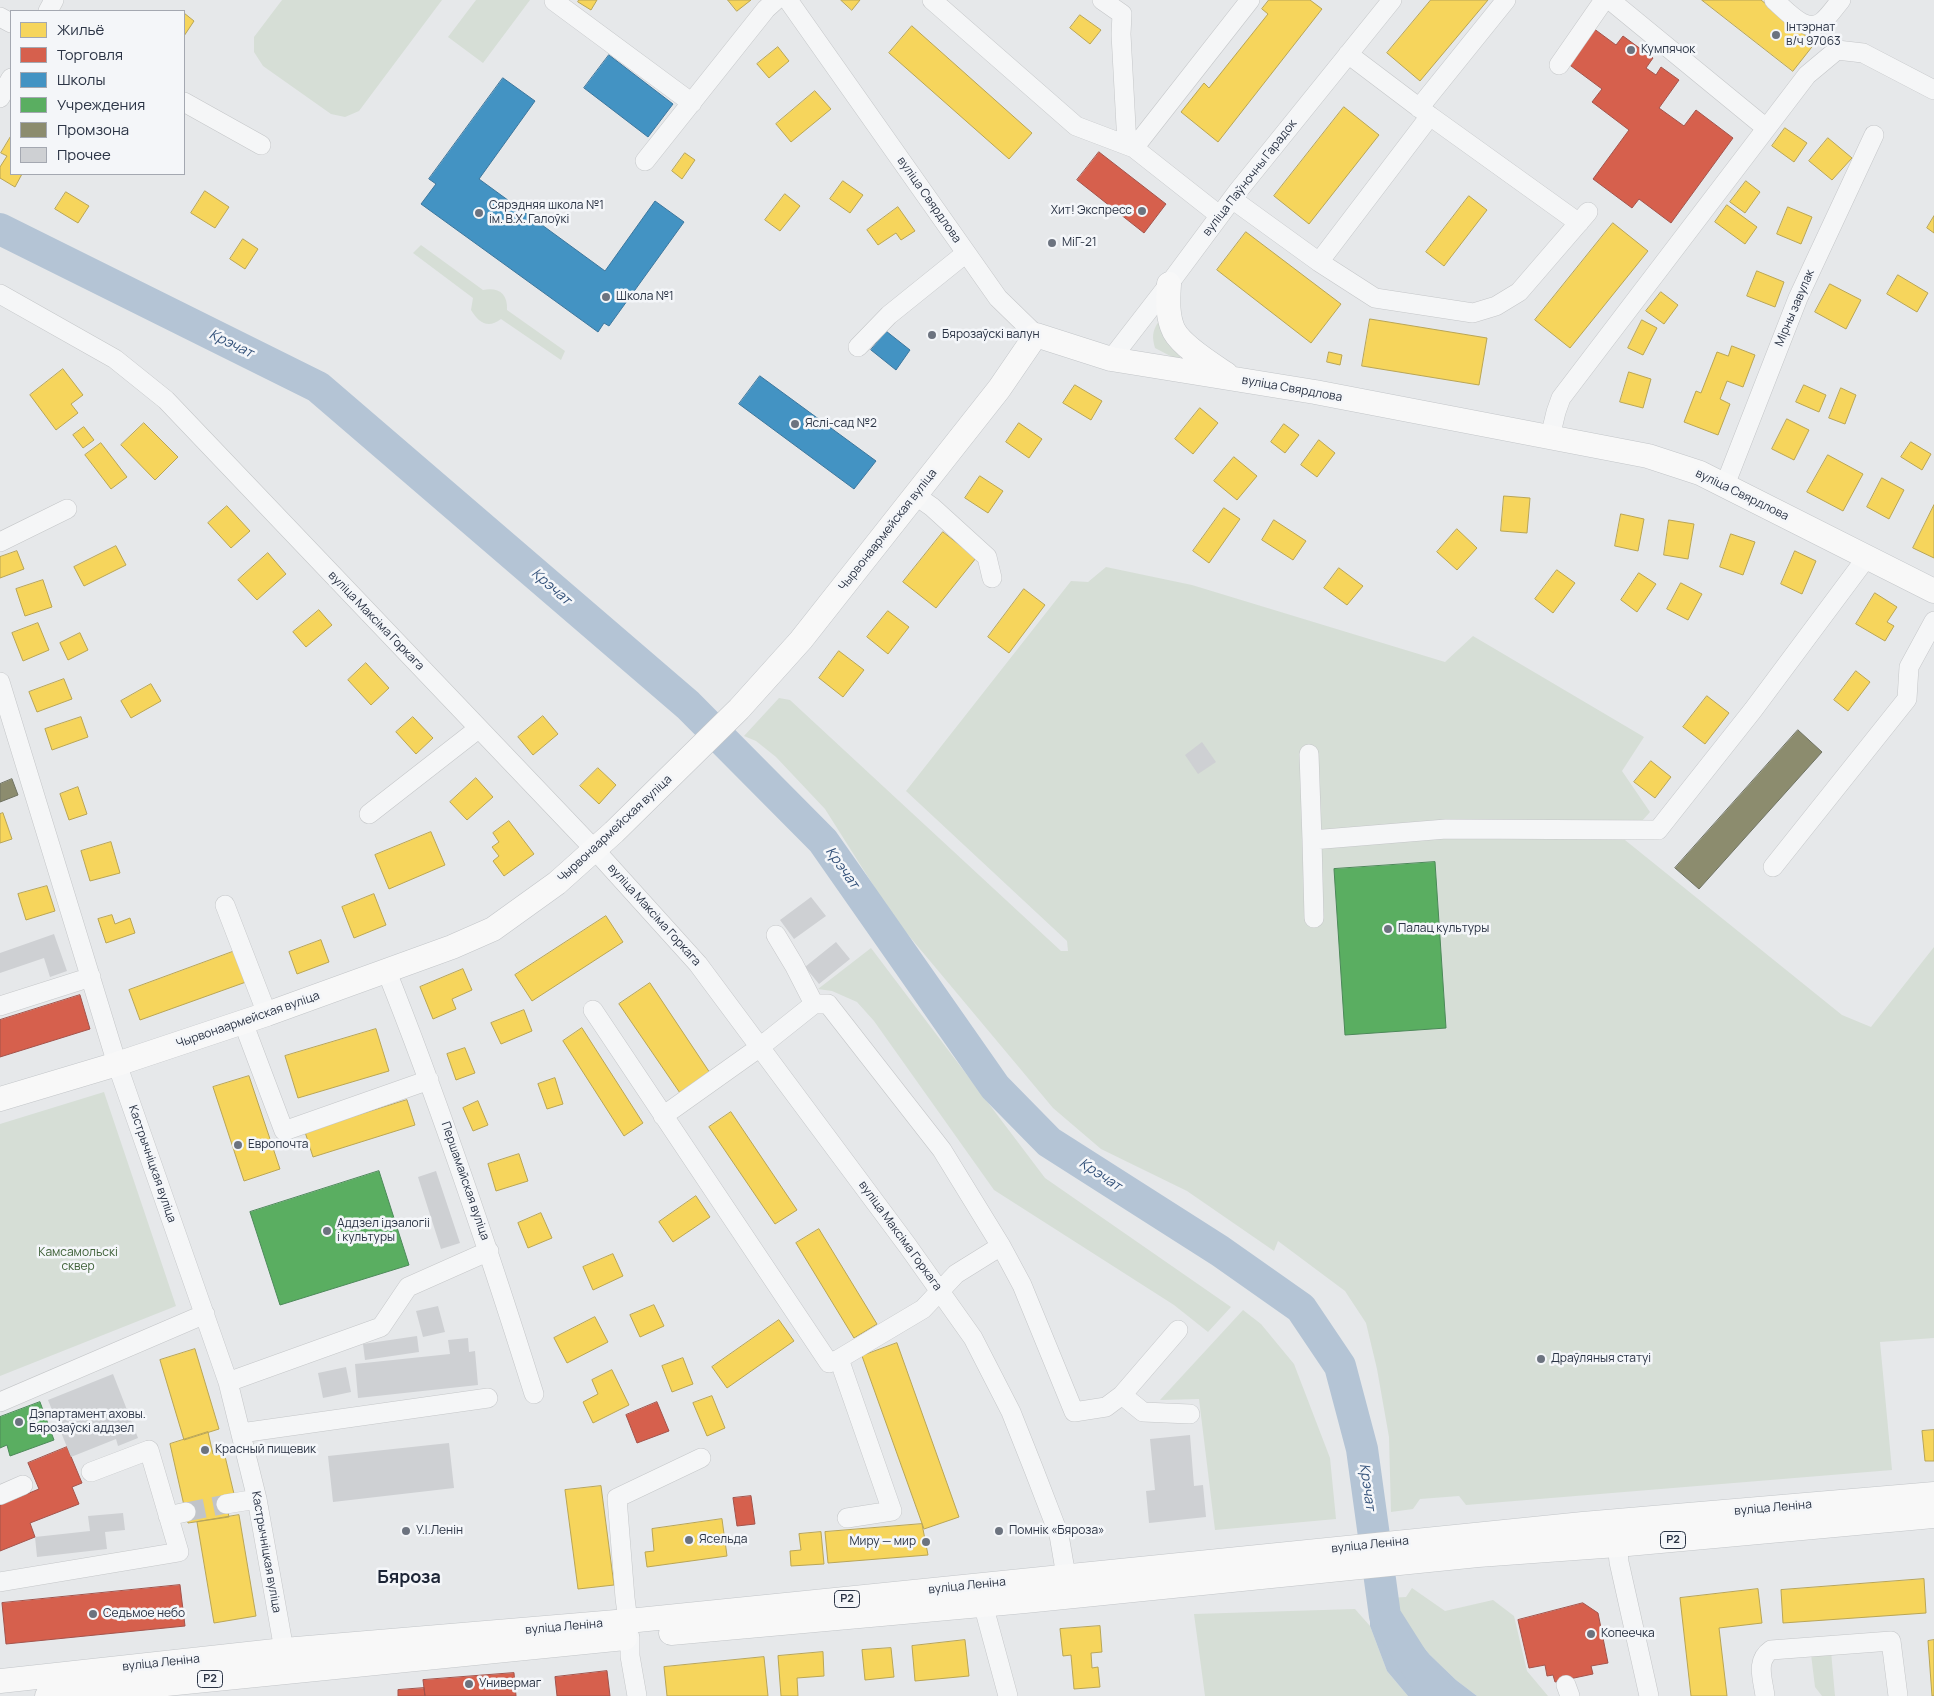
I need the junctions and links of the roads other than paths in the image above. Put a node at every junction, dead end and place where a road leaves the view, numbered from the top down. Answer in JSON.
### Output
{"nodes":[{"id":1,"x":776,"y":0,"type":"edge"},
{"id":2,"x":788,"y":0,"type":"edge"},
{"id":3,"x":932,"y":0,"type":"edge"},
{"id":4,"x":1102,"y":0,"type":"edge"},
{"id":5,"x":1250,"y":0,"type":"edge"},
{"id":6,"x":1392,"y":0,"type":"edge"},
{"id":7,"x":1506,"y":0,"type":"edge"},
{"id":8,"x":1604,"y":0,"type":"edge"},
{"id":9,"x":1610,"y":0,"type":"edge"},
{"id":10,"x":1774,"y":0,"type":"edge"},
{"id":11,"x":1841,"y":0,"type":"edge"},
{"id":12,"x":554,"y":1,"type":"edge"},
{"id":13,"x":1348,"y":54,"type":"junction"},
{"id":14,"x":1559,"y":65,"type":"dead end"},
{"id":15,"x":10,"y":80,"type":"edge"},
{"id":16,"x":1934,"y":90,"type":"edge"},
{"id":17,"x":0,"y":98,"type":"edge"},
{"id":18,"x":185,"y":103,"type":"edge"},
{"id":19,"x":692,"y":103,"type":"junction"},
{"id":20,"x":1424,"y":112,"type":"junction"},
{"id":21,"x":1766,"y":128,"type":"junction"},
{"id":22,"x":1874,"y":135,"type":"dead end"},
{"id":23,"x":261,"y":145,"type":"dead end"},
{"id":24,"x":1130,"y":146,"type":"junction"},
{"id":25,"x":645,"y":161,"type":"dead end"},
{"id":26,"x":1232,"y":199,"type":"junction"},
{"id":27,"x":1219,"y":215,"type":"junction"},
{"id":28,"x":966,"y":252,"type":"junction"},
{"id":29,"x":1319,"y":262,"type":"junction"},
{"id":30,"x":1169,"y":284,"type":"junction"},
{"id":31,"x":0,"y":294,"type":"edge"},
{"id":32,"x":1036,"y":335,"type":"junction"},
{"id":33,"x":858,"y":347,"type":"dead end"},
{"id":34,"x":1111,"y":359,"type":"junction"},
{"id":35,"x":1231,"y":378,"type":"junction"},
{"id":36,"x":1550,"y":436,"type":"junction"},
{"id":37,"x":1725,"y":485,"type":"junction"},
{"id":38,"x":916,"y":495,"type":"junction"},
{"id":39,"x":67,"y":509,"type":"dead end"},
{"id":40,"x":0,"y":542,"type":"edge"},
{"id":41,"x":1867,"y":557,"type":"junction"},
{"id":42,"x":992,"y":578,"type":"dead end"},
{"id":43,"x":1934,"y":591,"type":"edge"},
{"id":44,"x":1934,"y":622,"type":"edge"},
{"id":45,"x":0,"y":682,"type":"edge"},
{"id":46,"x":478,"y":729,"type":"junction"},
{"id":47,"x":1309,"y":754,"type":"dead end"},
{"id":48,"x":369,"y":814,"type":"dead end"},
{"id":49,"x":1312,"y":840,"type":"junction"},
{"id":50,"x":595,"y":850,"type":"junction"},
{"id":51,"x":1773,"y":867,"type":"dead end"},
{"id":52,"x":225,"y":905,"type":"dead end"},
{"id":53,"x":1314,"y":918,"type":"dead end"},
{"id":54,"x":776,"y":935,"type":"dead end"},
{"id":55,"x":387,"y":972,"type":"junction"},
{"id":56,"x":90,"y":977,"type":"junction"},
{"id":57,"x":814,"y":1004,"type":"junction"},
{"id":58,"x":0,"y":1006,"type":"edge"},
{"id":59,"x":593,"y":1010,"type":"dead end"},
{"id":60,"x":267,"y":1014,"type":"junction"},
{"id":61,"x":243,"y":1022,"type":"junction"},
{"id":62,"x":760,"y":1047,"type":"junction"},
{"id":63,"x":118,"y":1064,"type":"junction"},
{"id":64,"x":429,"y":1080,"type":"junction"},
{"id":65,"x":0,"y":1099,"type":"edge"},
{"id":66,"x":663,"y":1116,"type":"junction"},
{"id":67,"x":1001,"y":1246,"type":"junction"},
{"id":68,"x":489,"y":1251,"type":"junction"},
{"id":69,"x":940,"y":1290,"type":"junction"},
{"id":70,"x":205,"y":1314,"type":"junction"},
{"id":71,"x":1178,"y":1330,"type":"dead end"},
{"id":72,"x":839,"y":1359,"type":"junction"},
{"id":73,"x":228,"y":1382,"type":"junction"},
{"id":74,"x":534,"y":1394,"type":"dead end"},
{"id":75,"x":1122,"y":1395,"type":"junction"},
{"id":76,"x":488,"y":1398,"type":"dead end"},
{"id":77,"x":0,"y":1402,"type":"edge"},
{"id":78,"x":1190,"y":1414,"type":"dead end"},
{"id":79,"x":241,"y":1434,"type":"junction"},
{"id":80,"x":702,"y":1458,"type":"dead end"},
{"id":81,"x":91,"y":1472,"type":"dead end"},
{"id":82,"x":22,"y":1485,"type":"dead end"},
{"id":83,"x":1934,"y":1494,"type":"edge"},
{"id":84,"x":0,"y":1495,"type":"edge"},
{"id":85,"x":257,"y":1499,"type":"junction"},
{"id":86,"x":226,"y":1504,"type":"tunnel mouth"},
{"id":87,"x":186,"y":1512,"type":"tunnel mouth"},
{"id":88,"x":168,"y":1516,"type":"junction"},
{"id":89,"x":1934,"y":1516,"type":"edge"},
{"id":90,"x":847,"y":1518,"type":"dead end"},
{"id":91,"x":1614,"y":1522,"type":"junction"},
{"id":92,"x":1617,"y":1545,"type":"junction"},
{"id":93,"x":1412,"y":1551,"type":"junction"},
{"id":94,"x":0,"y":1582,"type":"edge"},
{"id":95,"x":1067,"y":1586,"type":"junction"},
{"id":96,"x":982,"y":1595,"type":"junction"},
{"id":97,"x":629,"y":1629,"type":"junction"},
{"id":98,"x":285,"y":1661,"type":"junction"},
{"id":99,"x":0,"y":1681,"type":"edge"},
{"id":100,"x":47,"y":1696,"type":"edge"},
{"id":101,"x":637,"y":1696,"type":"edge"},
{"id":102,"x":1006,"y":1696,"type":"edge"},
{"id":103,"x":1649,"y":1696,"type":"edge"},
{"id":104,"x":1765,"y":1696,"type":"edge"},
{"id":105,"x":1898,"y":1696,"type":"edge"}],
"edges":[{"from":1,"to":19,"type":"street"},
{"from":2,"to":28,"type":"street","name":"вуліца Свярдлова"},
{"from":3,"to":24,"type":"street"},
{"from":4,"to":24,"type":"street"},
{"from":5,"to":24,"type":"street"},
{"from":6,"to":13,"type":"street","name":"вуліца Паўночны Гарадок"},
{"from":7,"to":20,"type":"street"},
{"from":8,"to":14,"type":"street"},
{"from":9,"to":21,"type":"street"},
{"from":10,"to":11,"type":"street"},
{"from":12,"to":19,"type":"street"},
{"from":13,"to":20,"type":"street"},
{"from":13,"to":26,"type":"street","name":"вуліца Паўночны Гарадок"},
{"from":15,"to":17,"type":"street"},
{"from":16,"to":21,"type":"street"},
{"from":18,"to":23,"type":"street"},
{"from":19,"to":25,"type":"street"},
{"from":20,"to":29,"type":"street"},
{"from":20,"to":29,"type":"street"},
{"from":21,"to":36,"type":"street"},
{"from":22,"to":37,"type":"street","name":"Мірны завулак"},
{"from":24,"to":27,"type":"street"},
{"from":26,"to":27,"type":"street","name":"вуліца Паўночны Гарадок"},
{"from":26,"to":29,"type":"street"},
{"from":27,"to":30,"type":"street","name":"вуліца Паўночны Гарадок"},
{"from":28,"to":32,"type":"street","name":"вуліца Свярдлова"},
{"from":28,"to":33,"type":"street"},
{"from":30,"to":34,"type":"street","name":"вуліца Паўночны Гарадок"},
{"from":30,"to":35,"type":"main road"},
{"from":31,"to":46,"type":"street","name":"вуліца Максіма Горкага"},
{"from":32,"to":34,"type":"main road","name":"вуліца Свярдлова"},
{"from":32,"to":38,"type":"main road","name":"Чырвонаармейская вуліца"},
{"from":34,"to":35,"type":"main road","name":"вуліца Свярдлова"},
{"from":35,"to":36,"type":"main road","name":"вуліца Свярдлова"},
{"from":36,"to":37,"type":"main road","name":"вуліца Свярдлова"},
{"from":37,"to":41,"type":"main road","name":"вуліца Свярдлова"},
{"from":38,"to":42,"type":"street"},
{"from":38,"to":50,"type":"main road","name":"Чырвонаармейская вуліца"},
{"from":39,"to":40,"type":"street"},
{"from":41,"to":43,"type":"main road","name":"вуліца Свярдлова"},
{"from":41,"to":49,"type":"street"},
{"from":44,"to":51,"type":"street"},
{"from":45,"to":56,"type":"street","name":"Кастрычніцкая вуліца"},
{"from":46,"to":48,"type":"street"},
{"from":46,"to":50,"type":"street","name":"вуліца Максіма Горкага"},
{"from":47,"to":49,"type":"street"},
{"from":49,"to":53,"type":"street"},
{"from":50,"to":55,"type":"main road","name":"Чырвонаармейская вуліца"},
{"from":50,"to":62,"type":"street","name":"вуліца Максіма Горкага"},
{"from":52,"to":60,"type":"street"},
{"from":54,"to":57,"type":"street"},
{"from":55,"to":60,"type":"main road","name":"Чырвонаармейская вуліца"},
{"from":55,"to":64,"type":"street","name":"Першамайская вуліца"},
{"from":56,"to":58,"type":"street"},
{"from":56,"to":63,"type":"street","name":"Кастрычніцкая вуліца"},
{"from":57,"to":62,"type":"street"},
{"from":57,"to":67,"type":"street"},
{"from":59,"to":66,"type":"street"},
{"from":60,"to":61,"type":"main road","name":"Чырвонаармейская вуліца"},
{"from":61,"to":63,"type":"main road","name":"Чырвонаармейская вуліца"},
{"from":61,"to":64,"type":"street"},
{"from":62,"to":66,"type":"street"},
{"from":62,"to":69,"type":"street","name":"вуліца Максіма Горкага"},
{"from":63,"to":65,"type":"main road","name":"Чырвонаармейская вуліца"},
{"from":63,"to":70,"type":"street","name":"Кастрычніцкая вуліца"},
{"from":64,"to":68,"type":"street","name":"Першамайская вуліца"},
{"from":66,"to":72,"type":"street"},
{"from":67,"to":69,"type":"street"},
{"from":67,"to":75,"type":"street"},
{"from":68,"to":73,"type":"street"},
{"from":68,"to":74,"type":"street","name":"Першамайская вуліца"},
{"from":69,"to":72,"type":"street"},
{"from":69,"to":95,"type":"street","name":"вуліца Максіма Горкага"},
{"from":70,"to":73,"type":"street","name":"Кастрычніцкая вуліца"},
{"from":70,"to":77,"type":"street"},
{"from":71,"to":75,"type":"street"},
{"from":72,"to":90,"type":"street"},
{"from":73,"to":79,"type":"street","name":"Кастрычніцкая вуліца"},
{"from":75,"to":78,"type":"street"},
{"from":76,"to":79,"type":"street"},
{"from":79,"to":85,"type":"street","name":"Кастрычніцкая вуліца"},
{"from":80,"to":97,"type":"street"},
{"from":81,"to":88,"type":"street"},
{"from":82,"to":84,"type":"street"},
{"from":83,"to":91,"type":"main road","name":"вуліца Леніна","number":"Р2"},
{"from":85,"to":86,"type":"street"},
{"from":85,"to":98,"type":"street","name":"Кастрычніцкая вуліца"},
{"from":87,"to":88,"type":"street"},
{"from":88,"to":94,"type":"street"},
{"from":89,"to":92,"type":"main road","name":"вуліца Леніна","number":"Р2"},
{"from":91,"to":92,"type":"street"},
{"from":91,"to":93,"type":"main road","name":"вуліца Леніна","number":"Р2"},
{"from":92,"to":93,"type":"main road","name":"вуліца Леніна","number":"Р2"},
{"from":92,"to":103,"type":"street"},
{"from":93,"to":95,"type":"main road","name":"вуліца Леніна","number":"Р2"},
{"from":95,"to":96,"type":"main road","name":"вуліца Леніна","number":"Р2"},
{"from":96,"to":97,"type":"main road","name":"вуліца Леніна","number":"Р2"},
{"from":96,"to":102,"type":"street"},
{"from":97,"to":98,"type":"main road","name":"вуліца Леніна","number":"Р2"},
{"from":97,"to":101,"type":"street"},
{"from":98,"to":99,"type":"main road","name":"вуліца Леніна","number":"Р2"},
{"from":98,"to":100,"type":"main road","name":"вуліца Леніна","number":"Р2"},
{"from":104,"to":105,"type":"street"}]}
